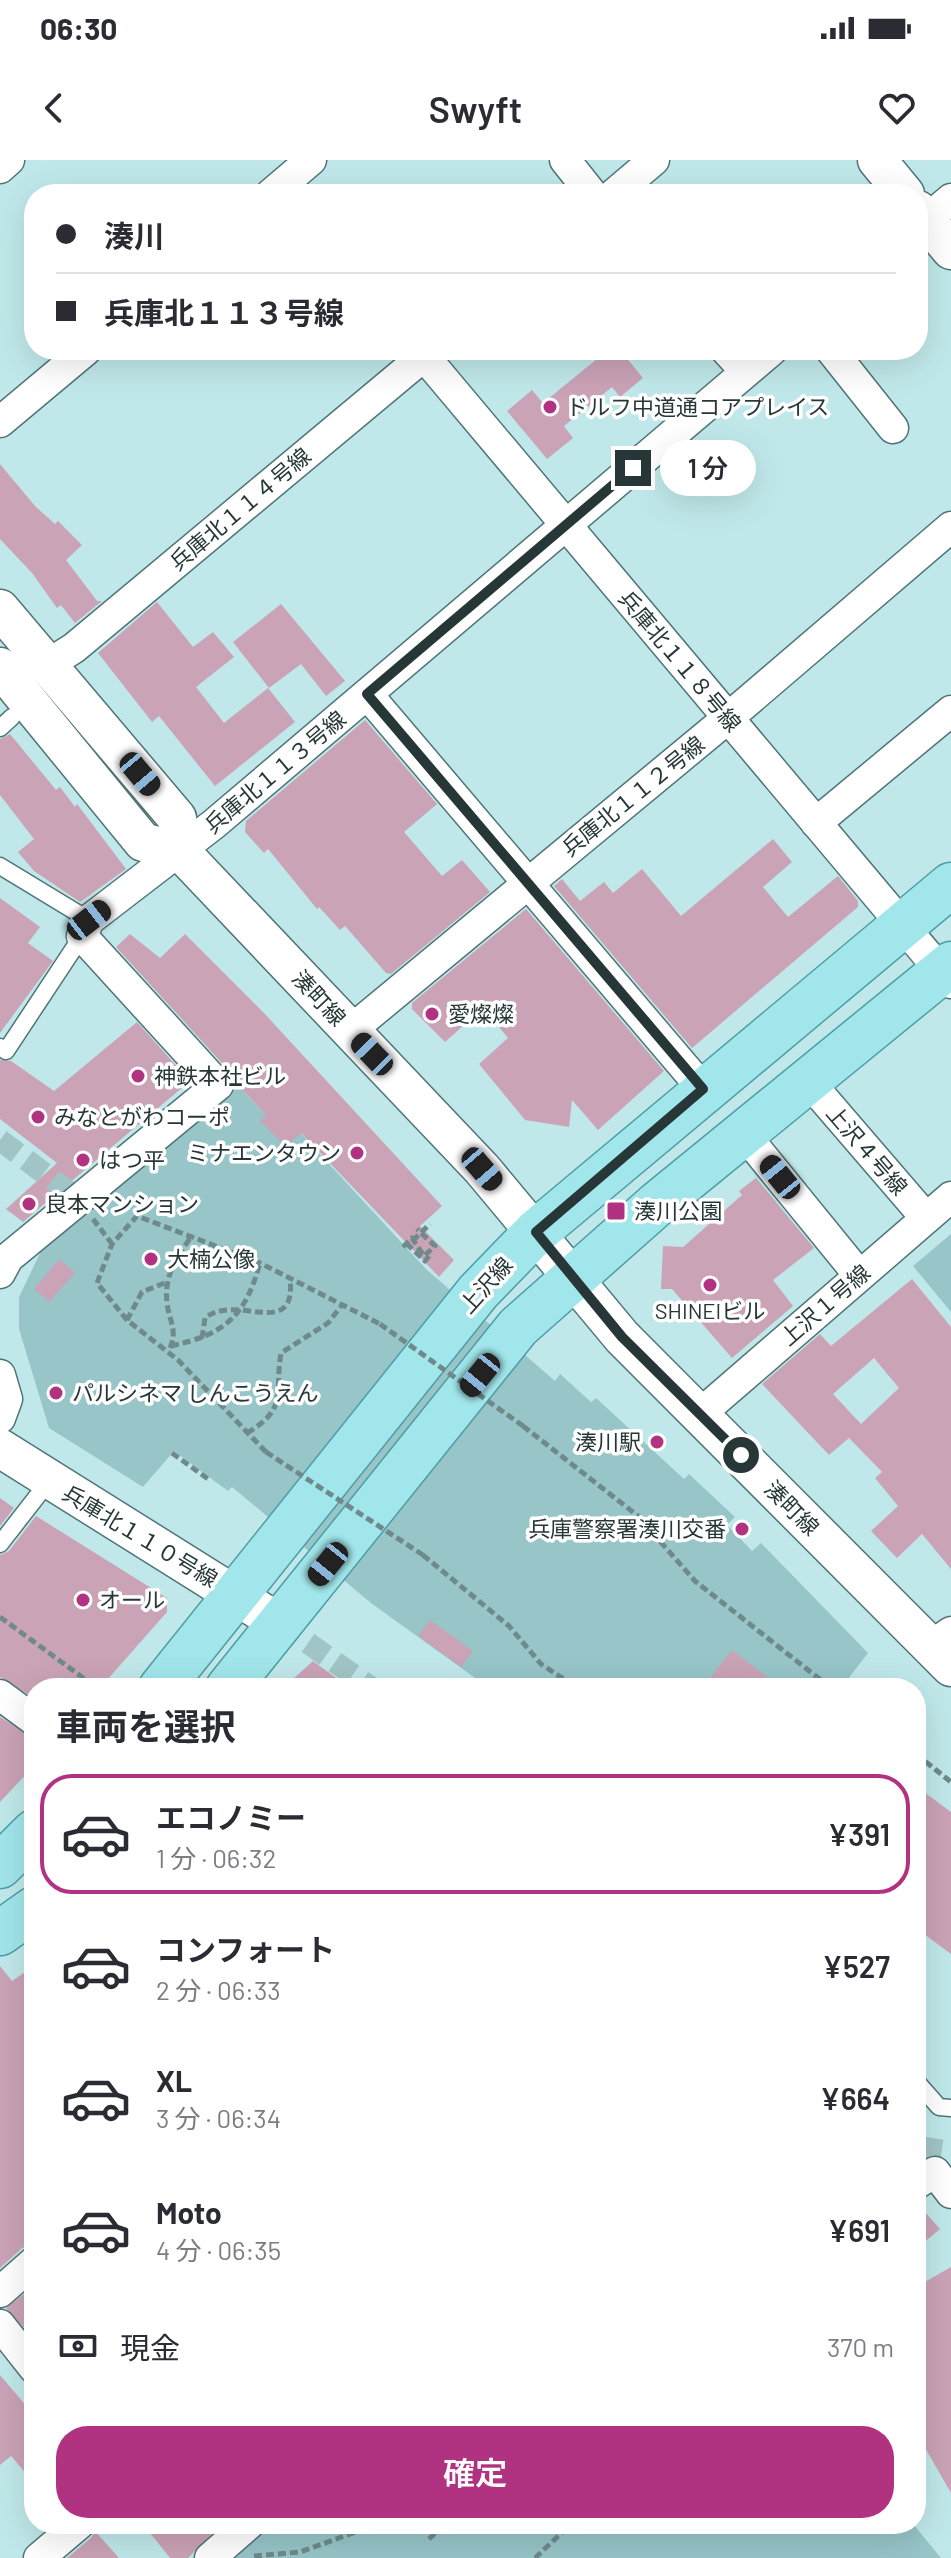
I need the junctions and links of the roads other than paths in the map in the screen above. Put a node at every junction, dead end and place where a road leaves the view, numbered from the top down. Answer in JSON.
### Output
{"nodes":[{"id":1,"x":9,"y":160,"type":"edge"},
{"id":2,"x":311,"y":160,"type":"edge"},
{"id":3,"x":565,"y":160,"type":"edge"},
{"id":4,"x":654,"y":160,"type":"edge"},
{"id":5,"x":877,"y":160,"type":"edge"},
{"id":6,"x":0,"y":168,"type":"edge"},
{"id":7,"x":281,"y":182,"type":"edge"},
{"id":8,"x":584,"y":184,"type":"edge"},
{"id":9,"x":626,"y":184,"type":"edge"},
{"id":10,"x":900,"y":184,"type":"edge"},
{"id":11,"x":928,"y":216,"type":"edge"},
{"id":12,"x":951,"y":250,"type":"edge"},
{"id":13,"x":74,"y":360,"type":"edge"},
{"id":14,"x":416,"y":360,"type":"edge"},
{"id":15,"x":431,"y":360,"type":"edge"},
{"id":16,"x":839,"y":360,"type":"edge"},
{"id":17,"x":736,"y":361,"type":"edge"},
{"id":18,"x":0,"y":422,"type":"edge"},
{"id":19,"x":893,"y":428,"type":"dead end"},
{"id":20,"x":565,"y":525,"type":"junction"},
{"id":21,"x":951,"y":527,"type":"edge"},
{"id":22,"x":0,"y":609,"type":"edge"},
{"id":23,"x":47,"y":665,"type":"junction"},
{"id":24,"x":0,"y":667,"type":"edge"},
{"id":25,"x":367,"y":694,"type":"junction"},
{"id":26,"x":951,"y":711,"type":"edge"},
{"id":27,"x":728,"y":718,"type":"junction"},
{"id":28,"x":816,"y":823,"type":"junction"},
{"id":29,"x":181,"y":852,"type":"junction"},
{"id":30,"x":0,"y":866,"type":"edge"},
{"id":31,"x":527,"y":882,"type":"junction"},
{"id":32,"x":951,"y":885,"type":"edge"},
{"id":33,"x":903,"y":926,"type":"junction"},
{"id":34,"x":86,"y":928,"type":"junction"},
{"id":35,"x":948,"y":973,"type":"edge"},
{"id":36,"x":350,"y":1031,"type":"junction"},
{"id":37,"x":0,"y":1047,"type":"edge"},
{"id":38,"x":809,"y":1082,"type":"junction"},
{"id":39,"x":703,"y":1089,"type":"junction"},
{"id":40,"x":745,"y":1135,"type":"junction"},
{"id":41,"x":951,"y":1197,"type":"edge"},
{"id":42,"x":926,"y":1218,"type":"junction"},
{"id":43,"x":536,"y":1232,"type":"junction"},
{"id":44,"x":0,"y":1273,"type":"edge"},
{"id":45,"x":859,"y":1275,"type":"junction"},
{"id":46,"x":572,"y":1279,"type":"junction"},
{"id":47,"x":0,"y":1375,"type":"edge"},
{"id":48,"x":700,"y":1414,"type":"junction"},
{"id":49,"x":0,"y":1418,"type":"edge"},
{"id":50,"x":0,"y":1448,"type":"edge"},
{"id":51,"x":49,"y":1481,"type":"junction"},
{"id":52,"x":0,"y":1544,"type":"edge"},
{"id":53,"x":235,"y":1594,"type":"junction"},
{"id":54,"x":281,"y":1624,"type":"junction"},
{"id":55,"x":944,"y":1648,"type":"edge"},
{"id":56,"x":169,"y":1678,"type":"edge"},
{"id":57,"x":236,"y":1678,"type":"edge"},
{"id":58,"x":0,"y":1695,"type":"edge"},
{"id":59,"x":24,"y":1713,"type":"edge"},
{"id":60,"x":24,"y":1842,"type":"edge"},
{"id":61,"x":0,"y":1866,"type":"edge"},
{"id":62,"x":24,"y":1916,"type":"edge"},
{"id":63,"x":0,"y":1933,"type":"edge"},
{"id":64,"x":926,"y":2092,"type":"edge"},
{"id":65,"x":951,"y":2108,"type":"edge"},
{"id":66,"x":24,"y":2271,"type":"edge"},
{"id":67,"x":0,"y":2292,"type":"edge"},
{"id":68,"x":0,"y":2325,"type":"edge"},
{"id":69,"x":24,"y":2355,"type":"edge"},
{"id":70,"x":67,"y":2534,"type":"edge"},
{"id":71,"x":238,"y":2534,"type":"edge"},
{"id":72,"x":39,"y":2558,"type":"edge"},
{"id":73,"x":210,"y":2558,"type":"edge"}],
"edges":[{"from":1,"to":6,"type":"street"},
{"from":2,"to":7,"type":"street"},
{"from":3,"to":8,"type":"street"},
{"from":4,"to":9,"type":"street"},
{"from":5,"to":10,"type":"street"},
{"from":11,"to":12,"type":"street"},
{"from":13,"to":18,"type":"street"},
{"from":14,"to":23,"type":"street","name":"兵庫北１１４号線"},
{"from":15,"to":20,"type":"street","name":"兵庫北１１８号線"},
{"from":16,"to":19,"type":"street"},
{"from":17,"to":20,"type":"street","name":"兵庫北１１３号線"},
{"from":20,"to":25,"type":"street","name":"兵庫北１１３号線"},
{"from":20,"to":27,"type":"street","name":"兵庫北１１８号線"},
{"from":21,"to":27,"type":"street","name":"兵庫北１１２号線"},
{"from":22,"to":23,"type":"street"},
{"from":23,"to":29,"type":"street"},
{"from":24,"to":29,"type":"street"},
{"from":25,"to":29,"type":"street","name":"兵庫北１１３号線"},
{"from":25,"to":31,"type":"street"},
{"from":26,"to":28,"type":"street"},
{"from":27,"to":28,"type":"street","name":"兵庫北１１８号線"},
{"from":27,"to":31,"type":"street","name":"兵庫北１１２号線"},
{"from":28,"to":33,"type":"street","name":"兵庫北１１８号線"},
{"from":29,"to":34,"type":"street","name":"兵庫北１１３号線"},
{"from":29,"to":36,"type":"street","name":"湊町線"},
{"from":30,"to":34,"type":"lane"},
{"from":31,"to":36,"type":"street","name":"兵庫北１１２号線"},
{"from":31,"to":39,"type":"street"},
{"from":32,"to":33,"type":"main road","name":"上沢線"},
{"from":33,"to":35,"type":"street","name":"兵庫北１１８号線"},
{"from":33,"to":39,"type":"main road","name":"上沢線"},
{"from":34,"to":37,"type":"lane"},
{"from":34,"to":44,"type":"street"},
{"from":35,"to":38,"type":"main road"},
{"from":36,"to":43,"type":"street","name":"湊町線"},
{"from":38,"to":40,"type":"main road"},
{"from":38,"to":42,"type":"street","name":"上沢４号線"},
{"from":39,"to":43,"type":"main road","name":"上沢線"},
{"from":40,"to":45,"type":"street"},
{"from":40,"to":46,"type":"main road"},
{"from":41,"to":42,"type":"street","name":"上沢１号線"},
{"from":42,"to":45,"type":"street","name":"上沢１号線"},
{"from":43,"to":46,"type":"street","name":"湊町線"},
{"from":43,"to":53,"type":"main road","name":"上沢線"},
{"from":45,"to":48,"type":"street","name":"上沢１号線"},
{"from":46,"to":48,"type":"street","name":"湊町線"},
{"from":46,"to":54,"type":"main road"},
{"from":47,"to":49,"type":"street"},
{"from":48,"to":55,"type":"street","name":"湊町線"},
{"from":50,"to":51,"type":"street","name":"兵庫北１１０号線"},
{"from":51,"to":52,"type":"lane"},
{"from":51,"to":53,"type":"street","name":"兵庫北１１０号線"},
{"from":53,"to":54,"type":"street","name":"兵庫北１１０号線"},
{"from":53,"to":56,"type":"main road","name":"上沢線"},
{"from":54,"to":57,"type":"main road"},
{"from":58,"to":59,"type":"street"},
{"from":60,"to":61,"type":"main road"},
{"from":62,"to":63,"type":"main road"},
{"from":64,"to":65,"type":"lane"},
{"from":66,"to":67,"type":"street"},
{"from":68,"to":69,"type":"street"},
{"from":70,"to":72,"type":"street"},
{"from":71,"to":73,"type":"street"}]}
